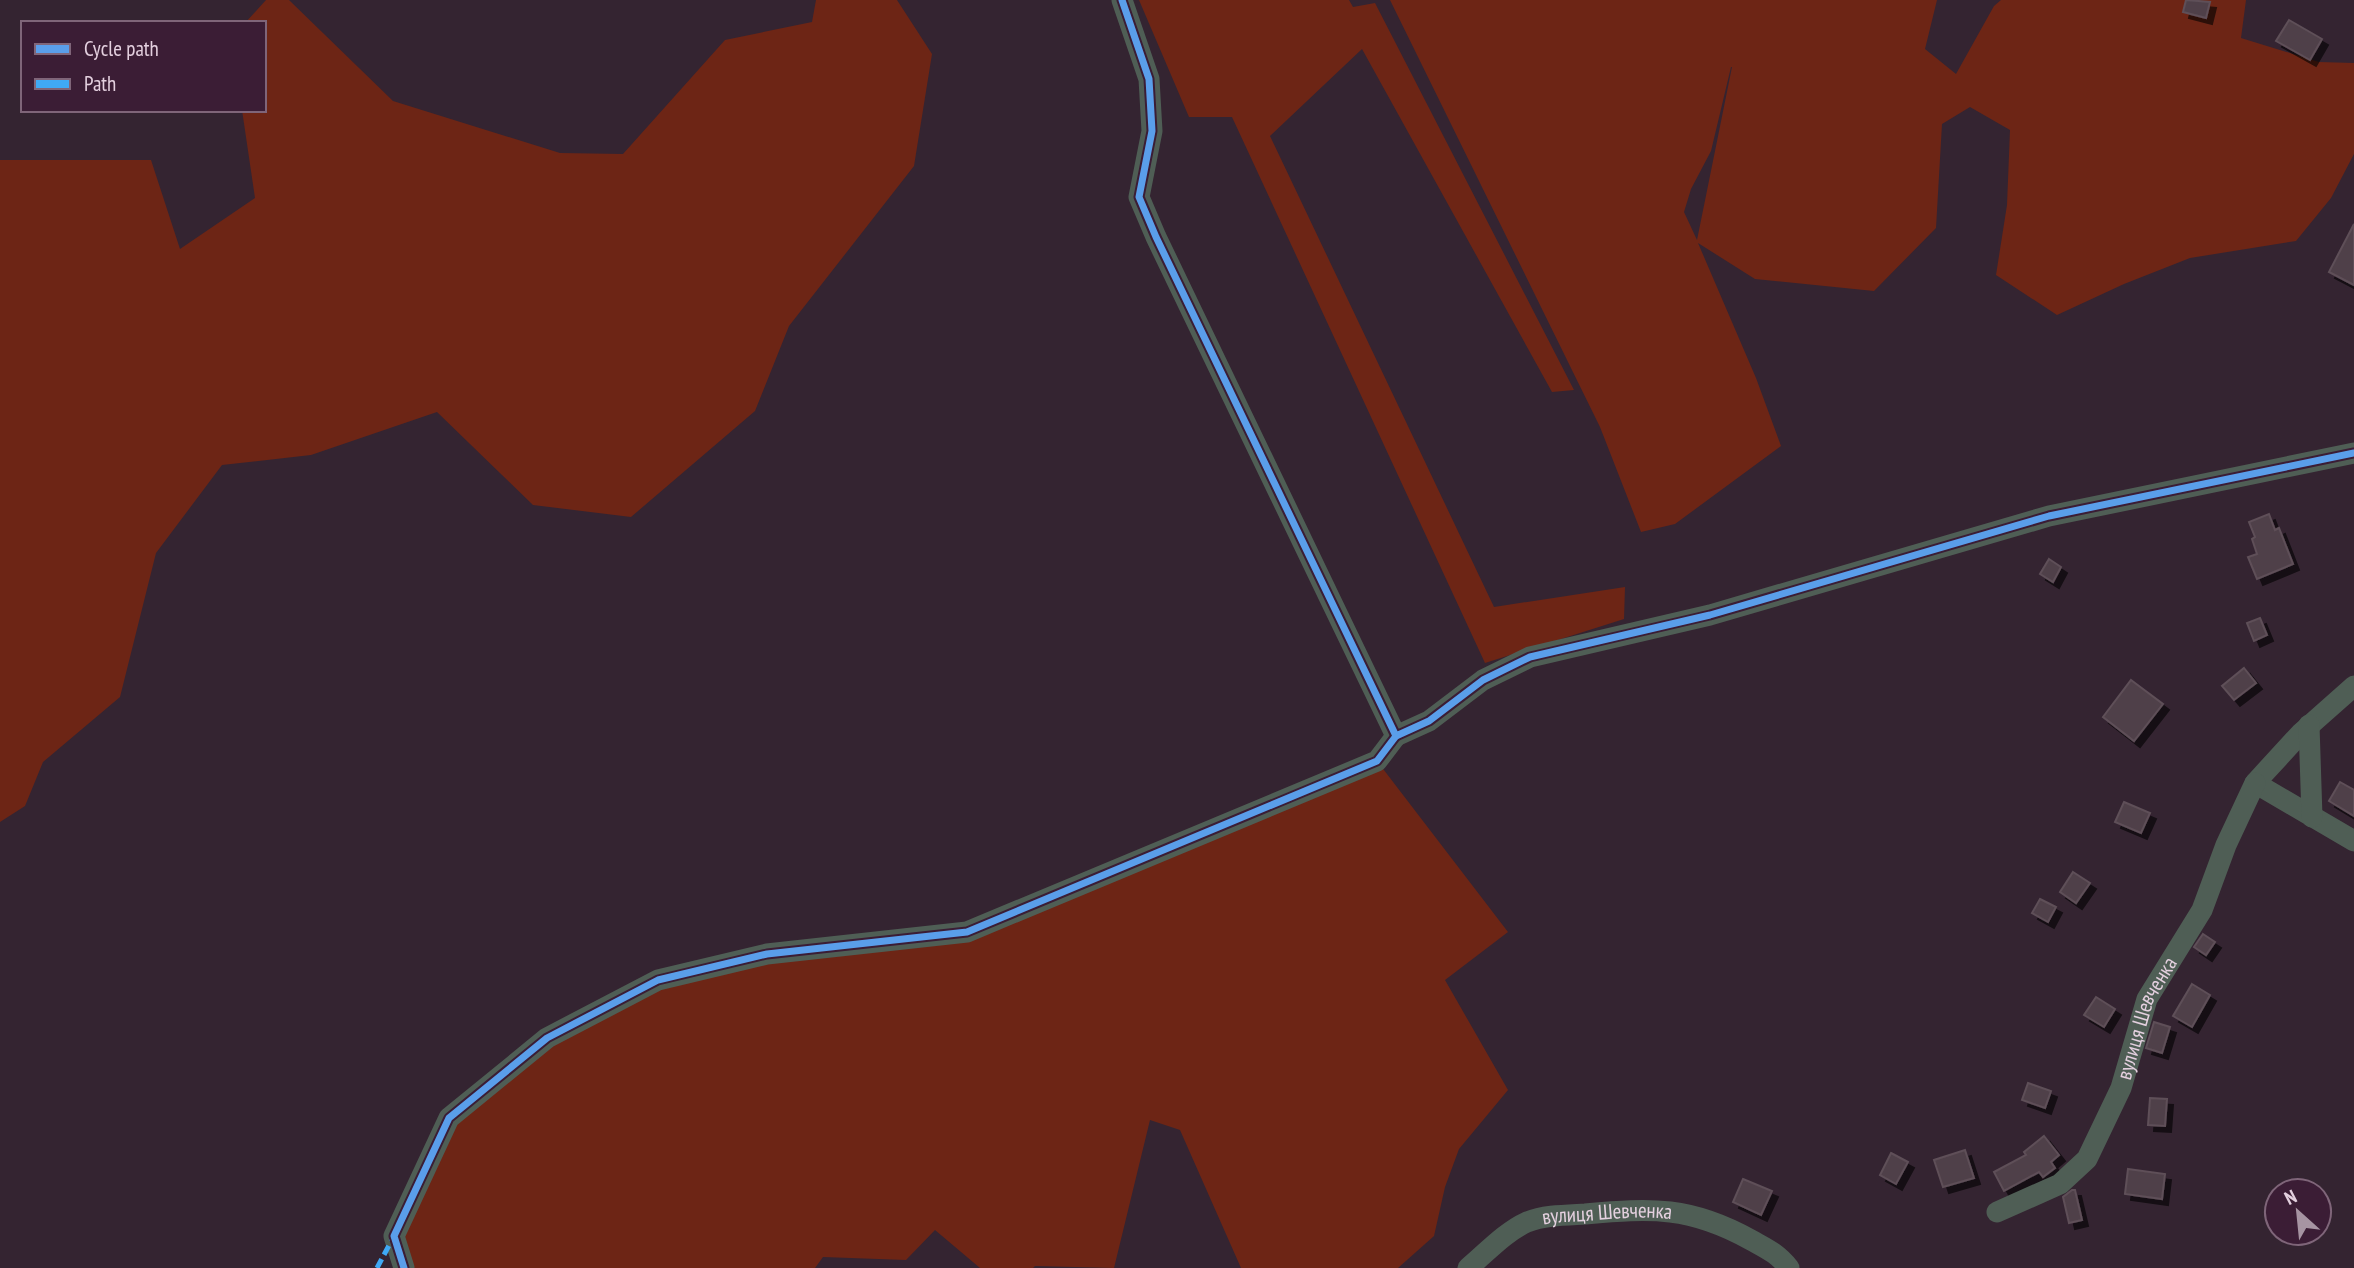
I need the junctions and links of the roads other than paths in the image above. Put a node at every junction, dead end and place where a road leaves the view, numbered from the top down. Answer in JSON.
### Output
{"nodes":[{"id":1,"x":1122,"y":0,"type":"edge"},
{"id":2,"x":2354,"y":453,"type":"edge"},
{"id":3,"x":2354,"y":686,"type":"edge"},
{"id":4,"x":2309,"y":725,"type":"junction"},
{"id":5,"x":1396,"y":736,"type":"junction"},
{"id":6,"x":2255,"y":783,"type":"junction"},
{"id":7,"x":2312,"y":817,"type":"junction"},
{"id":8,"x":2354,"y":841,"type":"edge"},
{"id":9,"x":1997,"y":1212,"type":"dead end"},
{"id":10,"x":404,"y":1268,"type":"edge"},
{"id":11,"x":1468,"y":1268,"type":"edge"},
{"id":12,"x":1789,"y":1268,"type":"edge"}],
"edges":[{"from":1,"to":5,"type":"street"},
{"from":2,"to":5,"type":"street"},
{"from":3,"to":4,"type":"street","name":"вулиця Шевченка"},
{"from":4,"to":6,"type":"street","name":"вулиця Шевченка"},
{"from":4,"to":7,"type":"street"},
{"from":5,"to":10,"type":"street"},
{"from":6,"to":7,"type":"street"},
{"from":6,"to":9,"type":"street","name":"вулиця Шевченка"},
{"from":7,"to":8,"type":"street"},
{"from":11,"to":12,"type":"street","name":"вулиця Шевченка"}]}
